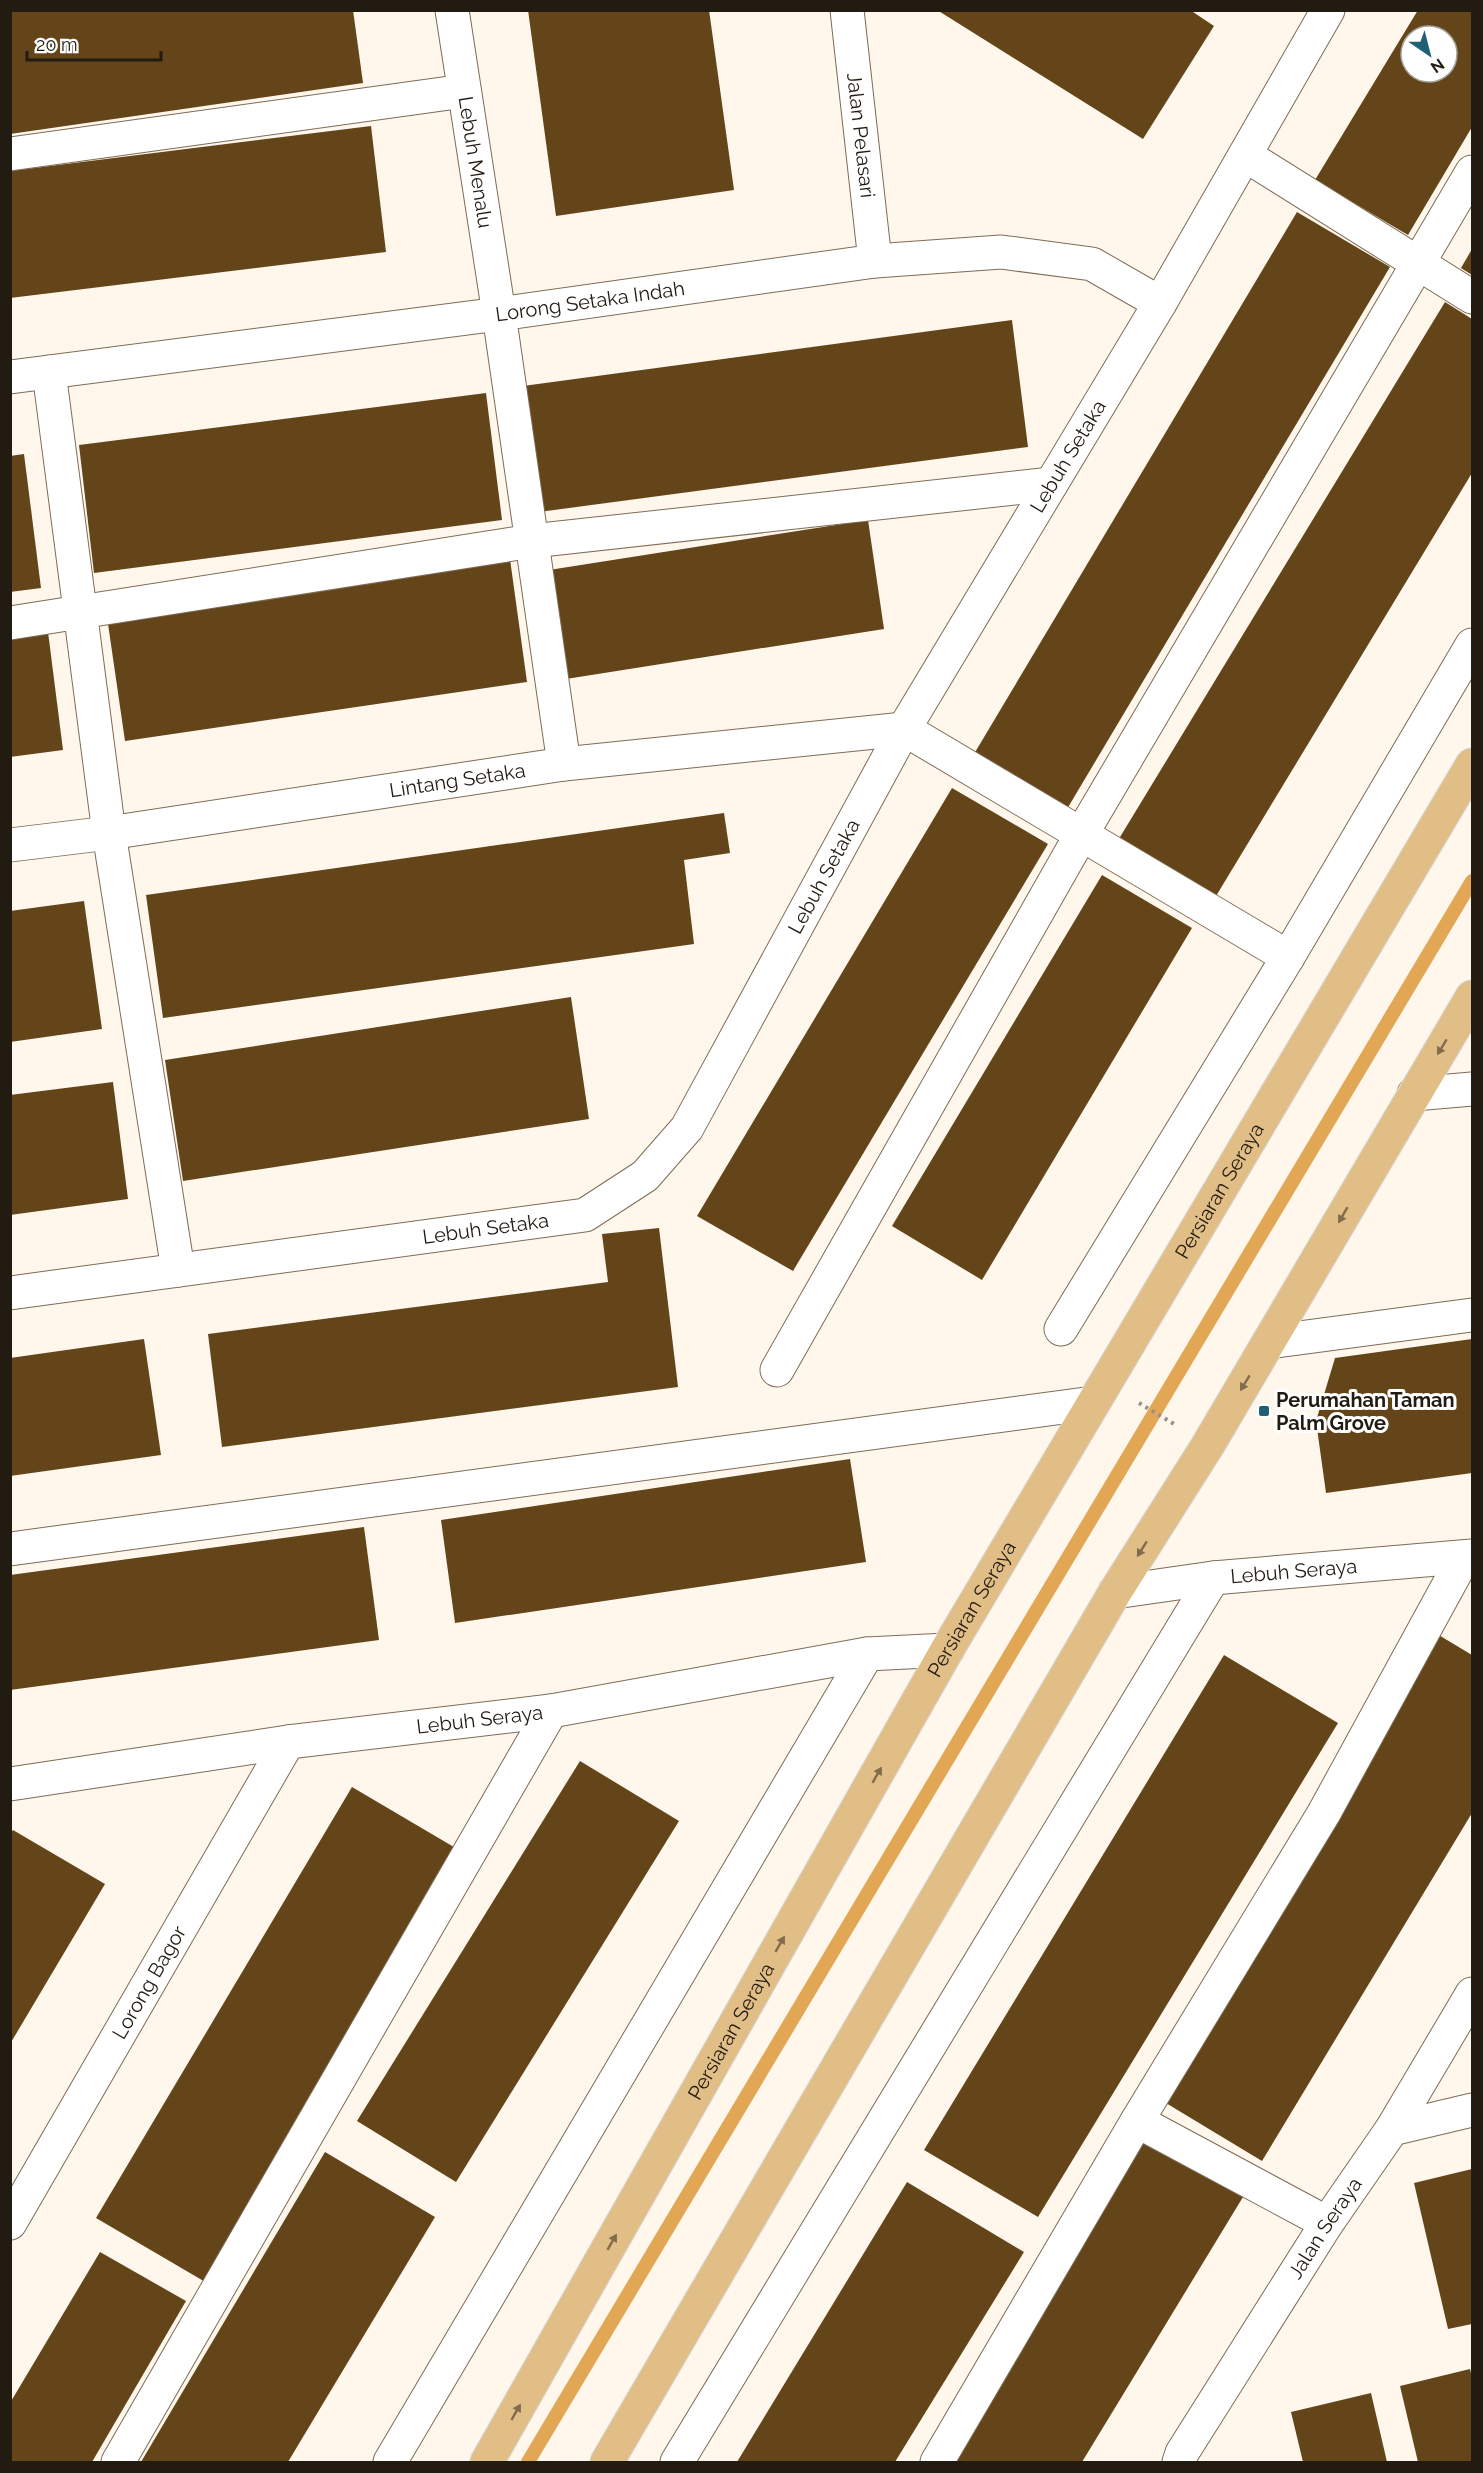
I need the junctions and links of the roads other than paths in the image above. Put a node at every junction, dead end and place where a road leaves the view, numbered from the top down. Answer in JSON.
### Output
{"nodes":[{"id":1,"x":452,"y":10,"type":"edge"},
{"id":2,"x":847,"y":10,"type":"edge"},
{"id":3,"x":1320,"y":13,"type":"edge"},
{"id":4,"x":464,"y":91,"type":"junction"},
{"id":5,"x":10,"y":154,"type":"edge"},
{"id":6,"x":1245,"y":155,"type":"junction"},
{"id":7,"x":1473,"y":172,"type":"edge"},
{"id":8,"x":875,"y":261,"type":"junction"},
{"id":9,"x":1418,"y":262,"type":"junction"},
{"id":10,"x":1473,"y":297,"type":"edge"},
{"id":11,"x":1160,"y":303,"type":"junction"},
{"id":12,"x":499,"y":314,"type":"junction"},
{"id":13,"x":49,"y":372,"type":"junction"},
{"id":14,"x":10,"y":377,"type":"edge"},
{"id":15,"x":1051,"y":484,"type":"junction"},
{"id":16,"x":532,"y":541,"type":"junction"},
{"id":17,"x":81,"y":613,"type":"junction"},
{"id":18,"x":10,"y":623,"type":"edge"},
{"id":19,"x":1473,"y":645,"type":"edge"},
{"id":20,"x":904,"y":729,"type":"junction"},
{"id":21,"x":564,"y":764,"type":"junction"},
{"id":22,"x":1473,"y":765,"type":"edge"},
{"id":23,"x":109,"y":833,"type":"junction"},
{"id":24,"x":1081,"y":835,"type":"junction"},
{"id":25,"x":10,"y":845,"type":"edge"},
{"id":26,"x":1288,"y":957,"type":"junction"},
{"id":27,"x":1473,"y":997,"type":"edge"},
{"id":28,"x":1473,"y":1089,"type":"edge"},
{"id":29,"x":1414,"y":1094,"type":"junction"},
{"id":30,"x":178,"y":1270,"type":"junction"},
{"id":31,"x":10,"y":1293,"type":"edge"},
{"id":32,"x":1473,"y":1315,"type":"edge"},
{"id":33,"x":1061,"y":1329,"type":"dead end"},
{"id":34,"x":1269,"y":1342,"type":"junction"},
{"id":35,"x":777,"y":1370,"type":"dead end"},
{"id":36,"x":1093,"y":1403,"type":"junction"},
{"id":37,"x":10,"y":1550,"type":"edge"},
{"id":38,"x":1468,"y":1556,"type":"edge"},
{"id":39,"x":1212,"y":1578,"type":"junction"},
{"id":40,"x":1115,"y":1592,"type":"junction"},
{"id":41,"x":947,"y":1650,"type":"junction"},
{"id":42,"x":867,"y":1654,"type":"junction"},
{"id":43,"x":551,"y":1711,"type":"junction"},
{"id":44,"x":288,"y":1742,"type":"junction"},
{"id":45,"x":10,"y":1784,"type":"edge"},
{"id":46,"x":1473,"y":1994,"type":"edge"},
{"id":47,"x":1473,"y":2110,"type":"edge"},
{"id":48,"x":1137,"y":2121,"type":"junction"},
{"id":49,"x":1392,"y":2128,"type":"junction"},
{"id":50,"x":10,"y":2223,"type":"edge"},
{"id":51,"x":1327,"y":2223,"type":"junction"},
{"id":52,"x":118,"y":2463,"type":"edge"},
{"id":53,"x":390,"y":2463,"type":"edge"},
{"id":54,"x":487,"y":2463,"type":"edge"},
{"id":55,"x":607,"y":2463,"type":"edge"},
{"id":56,"x":677,"y":2463,"type":"edge"},
{"id":57,"x":937,"y":2463,"type":"edge"},
{"id":58,"x":1179,"y":2463,"type":"edge"}],
"edges":[{"from":1,"to":4,"type":"street","name":"Lebuh Menalu"},
{"from":2,"to":8,"type":"street","name":"Jalan Pelasari"},
{"from":3,"to":6,"type":"street","name":"Lebuh Setaka"},
{"from":4,"to":5,"type":"street"},
{"from":4,"to":12,"type":"street","name":"Lebuh Menalu"},
{"from":6,"to":9,"type":"street"},
{"from":6,"to":11,"type":"street","name":"Lebuh Setaka"},
{"from":7,"to":9,"type":"street"},
{"from":8,"to":11,"type":"street","name":"Lorong Setaka Indah"},
{"from":8,"to":12,"type":"street","name":"Lorong Setaka Indah"},
{"from":9,"to":10,"type":"street"},
{"from":9,"to":24,"type":"street"},
{"from":11,"to":15,"type":"street","name":"Lebuh Setaka"},
{"from":12,"to":13,"type":"street","name":"Lorong Setaka Indah"},
{"from":12,"to":16,"type":"street","name":"Lebuh Menalu"},
{"from":13,"to":14,"type":"street","name":"Lorong Setaka Indah"},
{"from":13,"to":17,"type":"street"},
{"from":15,"to":16,"type":"street"},
{"from":15,"to":20,"type":"street","name":"Lebuh Setaka"},
{"from":16,"to":17,"type":"street"},
{"from":16,"to":21,"type":"street","name":"Lebuh Menalu"},
{"from":17,"to":18,"type":"street"},
{"from":17,"to":23,"type":"street"},
{"from":19,"to":26,"type":"street"},
{"from":20,"to":21,"type":"street","name":"Lintang Setaka"},
{"from":20,"to":24,"type":"street"},
{"from":20,"to":30,"type":"street","name":"Lebuh Setaka"},
{"from":21,"to":23,"type":"street","name":"Lintang Setaka"},
{"from":22,"to":36,"type":"main road","name":"Persiaran Seraya"},
{"from":23,"to":25,"type":"street","name":"Lintang Setaka"},
{"from":23,"to":30,"type":"street"},
{"from":24,"to":26,"type":"street"},
{"from":24,"to":35,"type":"street"},
{"from":26,"to":33,"type":"street"},
{"from":27,"to":29,"type":"main road","one_way":true},
{"from":28,"to":29,"type":"street"},
{"from":29,"to":34,"type":"main road","one_way":true},
{"from":30,"to":31,"type":"street","name":"Lebuh Setaka"},
{"from":32,"to":34,"type":"street"},
{"from":34,"to":40,"type":"main road","one_way":true},
{"from":36,"to":37,"type":"street"},
{"from":36,"to":41,"type":"main road","name":"Persiaran Seraya"},
{"from":38,"to":39,"type":"street","name":"Lebuh Seraya"},
{"from":38,"to":48,"type":"street"},
{"from":39,"to":40,"type":"street","name":"Lebuh Seraya"},
{"from":39,"to":56,"type":"street"},
{"from":40,"to":55,"type":"main road"},
{"from":41,"to":42,"type":"street","name":"Lebuh Seraya"},
{"from":54,"to":41,"type":"main road","name":"Persiaran Seraya","one_way":true},
{"from":42,"to":43,"type":"street","name":"Lebuh Seraya"},
{"from":42,"to":53,"type":"street"},
{"from":43,"to":44,"type":"street","name":"Lebuh Seraya"},
{"from":43,"to":52,"type":"street"},
{"from":44,"to":45,"type":"street","name":"Lebuh Seraya"},
{"from":44,"to":50,"type":"street","name":"Lorong Bagor"},
{"from":46,"to":49,"type":"street","name":"Jalan Seraya"},
{"from":47,"to":49,"type":"street"},
{"from":48,"to":51,"type":"street"},
{"from":48,"to":57,"type":"street"},
{"from":49,"to":51,"type":"street","name":"Jalan Seraya"},
{"from":51,"to":58,"type":"street","name":"Jalan Seraya"}]}
